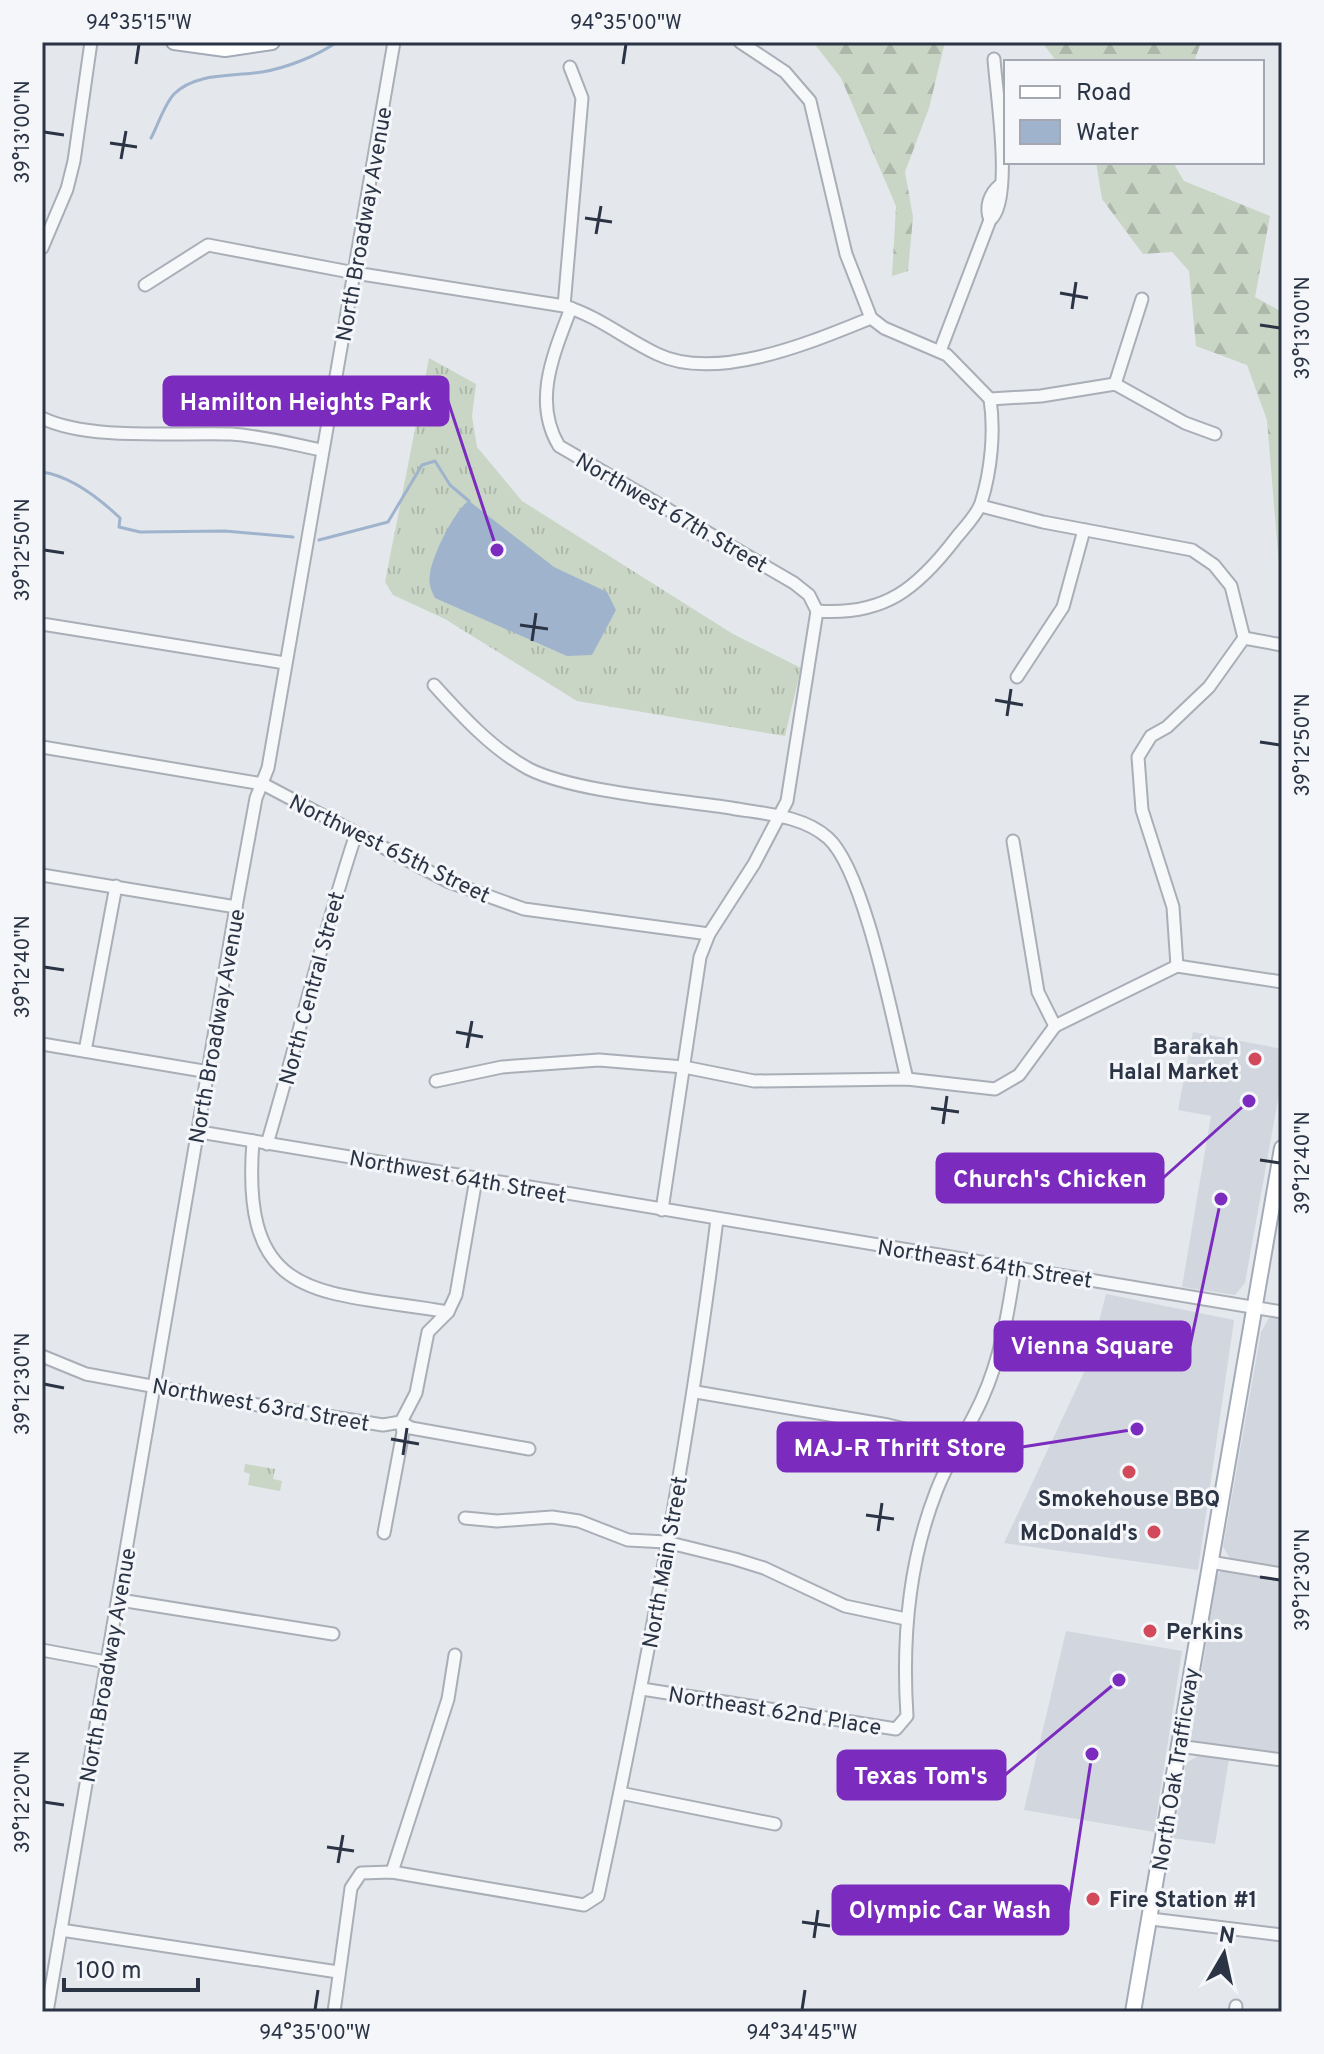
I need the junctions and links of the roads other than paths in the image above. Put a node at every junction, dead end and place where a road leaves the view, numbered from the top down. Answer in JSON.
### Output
{"nodes":[{"id":1,"x":91,"y":42,"type":"edge"},
{"id":2,"x":174,"y":42,"type":"edge"},
{"id":3,"x":272,"y":42,"type":"edge"},
{"id":4,"x":394,"y":42,"type":"edge"},
{"id":5,"x":740,"y":42,"type":"edge"},
{"id":6,"x":994,"y":59,"type":"dead end"},
{"id":7,"x":570,"y":67,"type":"dead end"},
{"id":8,"x":42,"y":248,"type":"edge"},
{"id":9,"x":355,"y":273,"type":"junction"},
{"id":10,"x":145,"y":285,"type":"dead end"},
{"id":11,"x":1142,"y":299,"type":"dead end"},
{"id":12,"x":568,"y":307,"type":"junction"},
{"id":13,"x":871,"y":318,"type":"junction"},
{"id":14,"x":940,"y":351,"type":"junction"},
{"id":15,"x":1115,"y":384,"type":"junction"},
{"id":16,"x":990,"y":399,"type":"junction"},
{"id":17,"x":42,"y":418,"type":"edge"},
{"id":18,"x":1215,"y":434,"type":"dead end"},
{"id":19,"x":322,"y":450,"type":"junction"},
{"id":20,"x":981,"y":506,"type":"junction"},
{"id":21,"x":1084,"y":530,"type":"junction"},
{"id":22,"x":817,"y":611,"type":"junction"},
{"id":23,"x":42,"y":624,"type":"edge"},
{"id":24,"x":1244,"y":638,"type":"junction"},
{"id":25,"x":1282,"y":645,"type":"edge"},
{"id":26,"x":285,"y":663,"type":"junction"},
{"id":27,"x":1017,"y":677,"type":"dead end"},
{"id":28,"x":434,"y":685,"type":"dead end"},
{"id":29,"x":42,"y":747,"type":"edge"},
{"id":30,"x":263,"y":784,"type":"junction"},
{"id":31,"x":781,"y":816,"type":"junction"},
{"id":32,"x":356,"y":834,"type":"junction"},
{"id":33,"x":1013,"y":841,"type":"dead end"},
{"id":34,"x":42,"y":875,"type":"edge"},
{"id":35,"x":116,"y":886,"type":"junction"},
{"id":36,"x":236,"y":907,"type":"junction"},
{"id":37,"x":709,"y":934,"type":"junction"},
{"id":38,"x":1177,"y":966,"type":"junction"},
{"id":39,"x":1282,"y":982,"type":"edge"},
{"id":40,"x":1055,"y":1026,"type":"junction"},
{"id":41,"x":42,"y":1044,"type":"edge"},
{"id":42,"x":85,"y":1051,"type":"junction"},
{"id":43,"x":684,"y":1067,"type":"junction"},
{"id":44,"x":209,"y":1072,"type":"junction"},
{"id":45,"x":907,"y":1079,"type":"junction"},
{"id":46,"x":436,"y":1081,"type":"dead end"},
{"id":47,"x":200,"y":1132,"type":"junction"},
{"id":48,"x":253,"y":1141,"type":"junction"},
{"id":49,"x":267,"y":1144,"type":"junction"},
{"id":50,"x":1282,"y":1148,"type":"edge"},
{"id":51,"x":476,"y":1179,"type":"junction"},
{"id":52,"x":662,"y":1210,"type":"junction"},
{"id":53,"x":717,"y":1219,"type":"junction"},
{"id":54,"x":1015,"y":1268,"type":"junction"},
{"id":55,"x":1253,"y":1308,"type":"junction"},
{"id":56,"x":448,"y":1312,"type":"junction"},
{"id":57,"x":1282,"y":1312,"type":"edge"},
{"id":58,"x":42,"y":1356,"type":"edge"},
{"id":59,"x":154,"y":1385,"type":"junction"},
{"id":60,"x":696,"y":1392,"type":"junction"},
{"id":61,"x":401,"y":1422,"type":"junction"},
{"id":62,"x":529,"y":1449,"type":"dead end"},
{"id":63,"x":955,"y":1454,"type":"junction"},
{"id":64,"x":465,"y":1518,"type":"dead end"},
{"id":65,"x":384,"y":1533,"type":"dead end"},
{"id":66,"x":666,"y":1542,"type":"junction"},
{"id":67,"x":1210,"y":1562,"type":"junction"},
{"id":68,"x":1282,"y":1574,"type":"edge"},
{"id":69,"x":120,"y":1600,"type":"junction"},
{"id":70,"x":906,"y":1619,"type":"junction"},
{"id":71,"x":333,"y":1634,"type":"dead end"},
{"id":72,"x":42,"y":1650,"type":"edge"},
{"id":73,"x":455,"y":1655,"type":"dead end"},
{"id":74,"x":106,"y":1662,"type":"junction"},
{"id":75,"x":642,"y":1689,"type":"junction"},
{"id":76,"x":1178,"y":1746,"type":"junction"},
{"id":77,"x":1282,"y":1760,"type":"edge"},
{"id":78,"x":620,"y":1793,"type":"junction"},
{"id":79,"x":775,"y":1824,"type":"dead end"},
{"id":80,"x":392,"y":1872,"type":"junction"},
{"id":81,"x":1151,"y":1919,"type":"junction"},
{"id":82,"x":61,"y":1930,"type":"junction"},
{"id":83,"x":1282,"y":1935,"type":"edge"},
{"id":84,"x":338,"y":1972,"type":"junction"},
{"id":85,"x":47,"y":2012,"type":"edge"},
{"id":86,"x":334,"y":2012,"type":"edge"},
{"id":87,"x":1133,"y":2012,"type":"edge"}],
"edges":[{"from":1,"to":8,"type":"street"},
{"from":2,"to":3,"type":"main road"},
{"from":4,"to":9,"type":"street","name":"North Broadway Avenue"},
{"from":5,"to":13,"type":"street"},
{"from":6,"to":14,"type":"street"},
{"from":7,"to":12,"type":"street","name":"Northwest 67th Street"},
{"from":9,"to":10,"type":"street"},
{"from":9,"to":12,"type":"street"},
{"from":9,"to":19,"type":"street","name":"North Broadway Avenue"},
{"from":11,"to":15,"type":"street"},
{"from":12,"to":13,"type":"street"},
{"from":12,"to":22,"type":"street","name":"Northwest 67th Street"},
{"from":13,"to":14,"type":"street"},
{"from":14,"to":16,"type":"street"},
{"from":15,"to":16,"type":"street"},
{"from":15,"to":18,"type":"street"},
{"from":16,"to":20,"type":"street"},
{"from":17,"to":19,"type":"street"},
{"from":19,"to":26,"type":"street","name":"North Broadway Avenue"},
{"from":20,"to":21,"type":"street"},
{"from":20,"to":22,"type":"street"},
{"from":21,"to":24,"type":"street"},
{"from":21,"to":27,"type":"street"},
{"from":22,"to":31,"type":"street"},
{"from":23,"to":26,"type":"street"},
{"from":24,"to":25,"type":"street"},
{"from":24,"to":38,"type":"street"},
{"from":26,"to":30,"type":"street","name":"North Broadway Avenue"},
{"from":28,"to":31,"type":"street"},
{"from":29,"to":30,"type":"street","name":"Northwest 65th Street"},
{"from":30,"to":32,"type":"street","name":"Northwest 65th Street"},
{"from":30,"to":36,"type":"street","name":"North Broadway Avenue"},
{"from":31,"to":37,"type":"street"},
{"from":31,"to":45,"type":"street"},
{"from":32,"to":37,"type":"street","name":"Northwest 65th Street"},
{"from":32,"to":49,"type":"street","name":"North Central Street"},
{"from":33,"to":40,"type":"street"},
{"from":34,"to":35,"type":"street"},
{"from":35,"to":36,"type":"street"},
{"from":35,"to":42,"type":"street"},
{"from":36,"to":44,"type":"street","name":"North Broadway Avenue"},
{"from":37,"to":43,"type":"street"},
{"from":38,"to":39,"type":"street"},
{"from":38,"to":40,"type":"street"},
{"from":40,"to":45,"type":"street"},
{"from":41,"to":42,"type":"street"},
{"from":42,"to":44,"type":"street"},
{"from":43,"to":45,"type":"street"},
{"from":43,"to":46,"type":"street"},
{"from":43,"to":52,"type":"street"},
{"from":44,"to":47,"type":"street","name":"North Broadway Avenue"},
{"from":47,"to":48,"type":"street","name":"Northwest 64th Street"},
{"from":47,"to":59,"type":"street","name":"North Broadway Avenue"},
{"from":48,"to":49,"type":"street","name":"Northwest 64th Street"},
{"from":48,"to":56,"type":"street"},
{"from":49,"to":51,"type":"street","name":"Northwest 64th Street"},
{"from":50,"to":55,"type":"main road","name":"North Oak Trafficway"},
{"from":51,"to":52,"type":"street","name":"Northwest 64th Street"},
{"from":51,"to":56,"type":"street"},
{"from":52,"to":53,"type":"street","name":"Northwest 64th Street"},
{"from":53,"to":54,"type":"street","name":"Northeast 64th Street"},
{"from":53,"to":60,"type":"street","name":"North Main Street"},
{"from":54,"to":55,"type":"street","name":"Northeast 64th Street"},
{"from":54,"to":63,"type":"street"},
{"from":55,"to":57,"type":"street","name":"Northeast 64th Street"},
{"from":55,"to":67,"type":"main road","name":"North Oak Trafficway"},
{"from":56,"to":61,"type":"street"},
{"from":58,"to":59,"type":"street","name":"Northwest 63rd Street"},
{"from":59,"to":61,"type":"street","name":"Northwest 63rd Street"},
{"from":59,"to":69,"type":"street","name":"North Broadway Avenue"},
{"from":60,"to":63,"type":"street"},
{"from":60,"to":66,"type":"street","name":"North Main Street"},
{"from":61,"to":62,"type":"street","name":"Northwest 63rd Street"},
{"from":61,"to":65,"type":"street"},
{"from":63,"to":70,"type":"street"},
{"from":64,"to":66,"type":"street"},
{"from":66,"to":70,"type":"street"},
{"from":66,"to":75,"type":"street","name":"North Main Street"},
{"from":67,"to":68,"type":"street"},
{"from":67,"to":76,"type":"main road","name":"North Oak Trafficway"},
{"from":69,"to":71,"type":"street"},
{"from":69,"to":74,"type":"street","name":"North Broadway Avenue"},
{"from":70,"to":75,"type":"street","name":"Northeast 62nd Place"},
{"from":72,"to":74,"type":"street"},
{"from":73,"to":80,"type":"street"},
{"from":74,"to":82,"type":"street","name":"North Broadway Avenue"},
{"from":75,"to":78,"type":"street","name":"North Main Street"},
{"from":76,"to":77,"type":"street"},
{"from":76,"to":81,"type":"main road","name":"North Oak Trafficway"},
{"from":78,"to":79,"type":"street"},
{"from":78,"to":80,"type":"street","name":"North Main Street"},
{"from":80,"to":84,"type":"street"},
{"from":81,"to":83,"type":"street"},
{"from":81,"to":87,"type":"main road","name":"North Oak Trafficway"},
{"from":82,"to":84,"type":"street"},
{"from":82,"to":85,"type":"street","name":"North Broadway Avenue"},
{"from":84,"to":86,"type":"street"}]}
